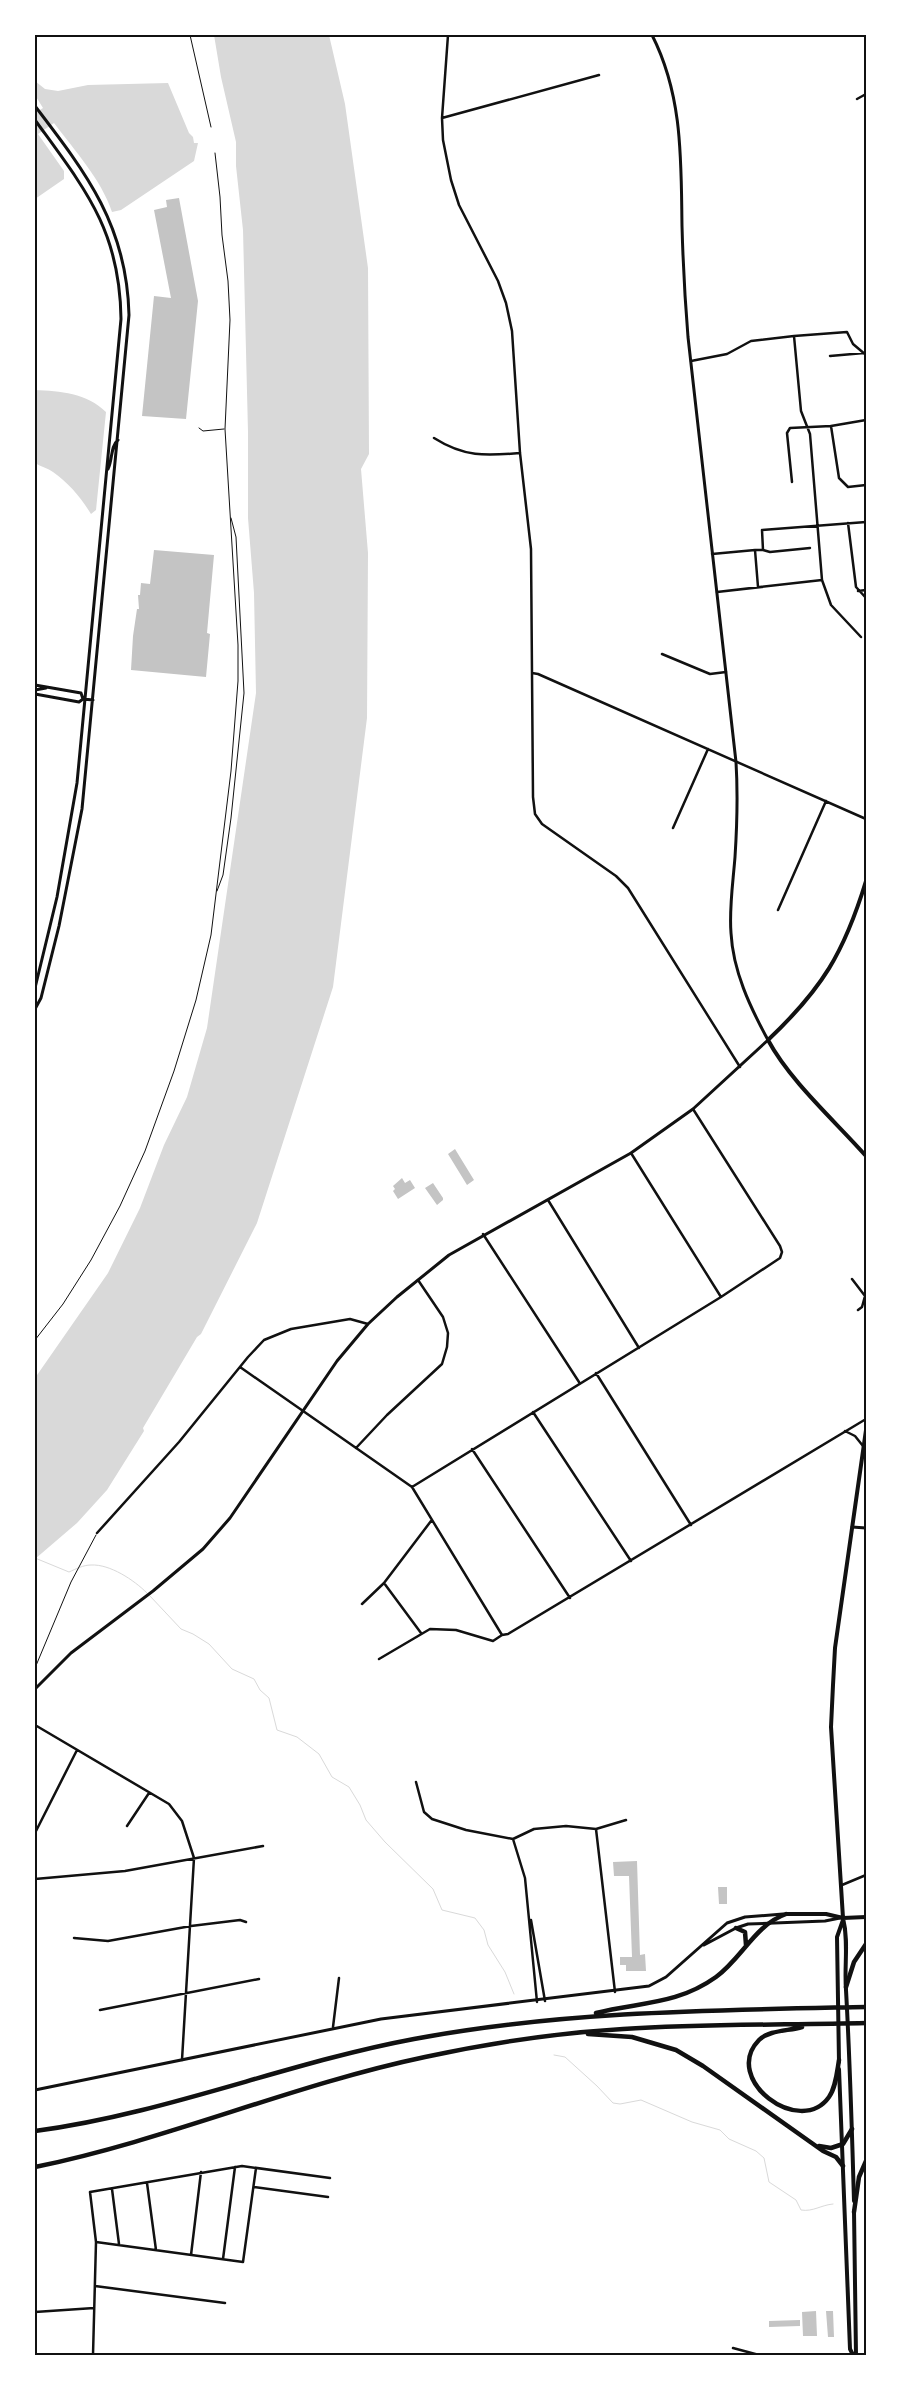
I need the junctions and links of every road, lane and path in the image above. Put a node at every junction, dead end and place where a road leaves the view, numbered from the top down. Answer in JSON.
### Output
{"nodes":[{"id":1,"x":190,"y":35,"type":"edge"},
{"id":2,"x":448,"y":35,"type":"edge"},
{"id":3,"x":652,"y":35,"type":"edge"},
{"id":4,"x":599,"y":75,"type":"dead end"},
{"id":5,"x":866,"y":94,"type":"edge"},
{"id":6,"x":857,"y":99,"type":"dead end"},
{"id":7,"x":36,"y":108,"type":"edge"},
{"id":8,"x":442,"y":118,"type":"junction"},
{"id":9,"x":35,"y":120,"type":"edge"},
{"id":10,"x":211,"y":127,"type":"dead end"},
{"id":11,"x":214,"y":153,"type":"dead end"},
{"id":12,"x":794,"y":336,"type":"junction"},
{"id":13,"x":865,"y":354,"type":"edge"},
{"id":14,"x":830,"y":356,"type":"dead end"},
{"id":15,"x":690,"y":361,"type":"junction"},
{"id":16,"x":866,"y":420,"type":"edge"},
{"id":17,"x":832,"y":426,"type":"junction"},
{"id":18,"x":200,"y":428,"type":"dead end"},
{"id":19,"x":808,"y":428,"type":"junction"},
{"id":20,"x":225,"y":429,"type":"junction"},
{"id":21,"x":434,"y":438,"type":"dead end"},
{"id":22,"x":119,"y":440,"type":"junction"},
{"id":23,"x":520,"y":453,"type":"junction"},
{"id":24,"x":107,"y":472,"type":"junction"},
{"id":25,"x":792,"y":482,"type":"dead end"},
{"id":26,"x":866,"y":485,"type":"edge"},
{"id":27,"x":230,"y":512,"type":"junction"},
{"id":28,"x":866,"y":522,"type":"edge"},
{"id":29,"x":848,"y":523,"type":"junction"},
{"id":30,"x":818,"y":526,"type":"junction"},
{"id":31,"x":810,"y":548,"type":"dead end"},
{"id":32,"x":755,"y":550,"type":"junction"},
{"id":33,"x":763,"y":550,"type":"junction"},
{"id":34,"x":712,"y":554,"type":"junction"},
{"id":35,"x":822,"y":580,"type":"junction"},
{"id":36,"x":758,"y":587,"type":"junction"},
{"id":37,"x":858,"y":590,"type":"junction"},
{"id":38,"x":866,"y":590,"type":"edge"},
{"id":39,"x":716,"y":592,"type":"junction"},
{"id":40,"x":866,"y":598,"type":"edge"},
{"id":41,"x":862,"y":637,"type":"dead end"},
{"id":42,"x":662,"y":654,"type":"dead end"},
{"id":43,"x":726,"y":672,"type":"junction"},
{"id":44,"x":532,"y":673,"type":"junction"},
{"id":45,"x":35,"y":685,"type":"edge"},
{"id":46,"x":46,"y":688,"type":"junction"},
{"id":47,"x":35,"y":690,"type":"edge"},
{"id":48,"x":35,"y":694,"type":"edge"},
{"id":49,"x":84,"y":699,"type":"junction"},
{"id":50,"x":93,"y":700,"type":"junction"},
{"id":51,"x":708,"y":749,"type":"junction"},
{"id":52,"x":736,"y":762,"type":"junction"},
{"id":53,"x":826,"y":801,"type":"junction"},
{"id":54,"x":866,"y":819,"type":"edge"},
{"id":55,"x":673,"y":828,"type":"dead end"},
{"id":56,"x":866,"y":881,"type":"edge"},
{"id":57,"x":216,"y":893,"type":"junction"},
{"id":58,"x":778,"y":910,"type":"dead end"},
{"id":59,"x":35,"y":988,"type":"edge"},
{"id":60,"x":35,"y":1009,"type":"edge"},
{"id":61,"x":768,"y":1040,"type":"junction"},
{"id":62,"x":740,"y":1067,"type":"junction"},
{"id":63,"x":693,"y":1109,"type":"junction"},
{"id":64,"x":631,"y":1153,"type":"junction"},
{"id":65,"x":866,"y":1156,"type":"edge"},
{"id":66,"x":547,"y":1199,"type":"junction"},
{"id":67,"x":483,"y":1234,"type":"junction"},
{"id":68,"x":417,"y":1279,"type":"junction"},
{"id":69,"x":852,"y":1279,"type":"dead end"},
{"id":70,"x":866,"y":1288,"type":"edge"},
{"id":71,"x":866,"y":1296,"type":"edge"},
{"id":72,"x":721,"y":1297,"type":"junction"},
{"id":73,"x":858,"y":1310,"type":"dead end"},
{"id":74,"x":368,"y":1324,"type":"junction"},
{"id":75,"x":35,"y":1340,"type":"edge"},
{"id":76,"x":639,"y":1348,"type":"junction"},
{"id":77,"x":240,"y":1367,"type":"junction"},
{"id":78,"x":596,"y":1373,"type":"junction"},
{"id":79,"x":579,"y":1382,"type":"junction"},
{"id":80,"x":302,"y":1411,"type":"junction"},
{"id":81,"x":533,"y":1412,"type":"junction"},
{"id":82,"x":866,"y":1419,"type":"edge"},
{"id":83,"x":866,"y":1430,"type":"edge"},
{"id":84,"x":843,"y":1431,"type":"junction"},
{"id":85,"x":863,"y":1447,"type":"junction"},
{"id":86,"x":356,"y":1448,"type":"junction"},
{"id":87,"x":472,"y":1449,"type":"junction"},
{"id":88,"x":412,"y":1487,"type":"junction"},
{"id":89,"x":432,"y":1520,"type":"junction"},
{"id":90,"x":691,"y":1525,"type":"junction"},
{"id":91,"x":852,"y":1527,"type":"junction"},
{"id":92,"x":866,"y":1528,"type":"edge"},
{"id":93,"x":97,"y":1533,"type":"joint"},
{"id":94,"x":631,"y":1562,"type":"junction"},
{"id":95,"x":384,"y":1583,"type":"junction"},
{"id":96,"x":570,"y":1598,"type":"junction"},
{"id":97,"x":362,"y":1604,"type":"dead end"},
{"id":98,"x":421,"y":1633,"type":"junction"},
{"id":99,"x":502,"y":1635,"type":"junction"},
{"id":100,"x":380,"y":1659,"type":"dead end"},
{"id":101,"x":35,"y":1668,"type":"edge"},
{"id":102,"x":35,"y":1689,"type":"edge"},
{"id":103,"x":35,"y":1725,"type":"edge"},
{"id":104,"x":77,"y":1750,"type":"junction"},
{"id":105,"x":416,"y":1782,"type":"dead end"},
{"id":106,"x":149,"y":1793,"type":"junction"},
{"id":107,"x":626,"y":1820,"type":"dead end"},
{"id":108,"x":128,"y":1826,"type":"dead end"},
{"id":109,"x":596,"y":1829,"type":"junction"},
{"id":110,"x":35,"y":1833,"type":"edge"},
{"id":111,"x":513,"y":1839,"type":"junction"},
{"id":112,"x":263,"y":1846,"type":"dead end"},
{"id":113,"x":194,"y":1858,"type":"junction"},
{"id":114,"x":866,"y":1875,"type":"edge"},
{"id":115,"x":35,"y":1879,"type":"edge"},
{"id":116,"x":842,"y":1885,"type":"junction"},
{"id":117,"x":786,"y":1914,"type":"junction"},
{"id":118,"x":530,"y":1916,"type":"junction"},
{"id":119,"x":866,"y":1917,"type":"edge"},
{"id":120,"x":843,"y":1918,"type":"junction"},
{"id":121,"x":246,"y":1922,"type":"dead end"},
{"id":122,"x":766,"y":1924,"type":"junction"},
{"id":123,"x":190,"y":1926,"type":"junction"},
{"id":124,"x":736,"y":1928,"type":"junction"},
{"id":125,"x":74,"y":1938,"type":"dead end"},
{"id":126,"x":866,"y":1944,"type":"edge"},
{"id":127,"x":701,"y":1946,"type":"junction"},
{"id":128,"x":746,"y":1948,"type":"junction"},
{"id":129,"x":339,"y":1978,"type":"dead end"},
{"id":130,"x":259,"y":1979,"type":"dead end"},
{"id":131,"x":846,"y":1987,"type":"junction"},
{"id":132,"x":615,"y":1992,"type":"junction"},
{"id":133,"x":188,"y":1993,"type":"junction"},
{"id":134,"x":545,"y":2001,"type":"junction"},
{"id":135,"x":537,"y":2002,"type":"junction"},
{"id":136,"x":866,"y":2007,"type":"edge"},
{"id":137,"x":100,"y":2010,"type":"dead end"},
{"id":138,"x":587,"y":2016,"type":"junction"},
{"id":139,"x":866,"y":2023,"type":"edge"},
{"id":140,"x":808,"y":2025,"type":"junction"},
{"id":141,"x":333,"y":2027,"type":"junction"},
{"id":142,"x":574,"y":2033,"type":"junction"},
{"id":143,"x":182,"y":2060,"type":"junction"},
{"id":144,"x":839,"y":2060,"type":"junction"},
{"id":145,"x":35,"y":2090,"type":"edge"},
{"id":146,"x":852,"y":2129,"type":"junction"},
{"id":147,"x":35,"y":2131,"type":"edge"},
{"id":148,"x":843,"y":2144,"type":"junction"},
{"id":149,"x":815,"y":2145,"type":"junction"},
{"id":150,"x":866,"y":2161,"type":"edge"},
{"id":151,"x":843,"y":2166,"type":"junction"},
{"id":152,"x":35,"y":2167,"type":"edge"},
{"id":153,"x":235,"y":2167,"type":"junction"},
{"id":154,"x":256,"y":2168,"type":"junction"},
{"id":155,"x":202,"y":2172,"type":"junction"},
{"id":156,"x":330,"y":2178,"type":"dead end"},
{"id":157,"x":147,"y":2183,"type":"junction"},
{"id":158,"x":254,"y":2187,"type":"junction"},
{"id":159,"x":112,"y":2189,"type":"junction"},
{"id":160,"x":328,"y":2197,"type":"dead end"},
{"id":161,"x":854,"y":2212,"type":"junction"},
{"id":162,"x":96,"y":2242,"type":"junction"},
{"id":163,"x":119,"y":2244,"type":"junction"},
{"id":164,"x":156,"y":2250,"type":"junction"},
{"id":165,"x":191,"y":2255,"type":"junction"},
{"id":166,"x":223,"y":2259,"type":"junction"},
{"id":167,"x":95,"y":2286,"type":"junction"},
{"id":168,"x":225,"y":2303,"type":"dead end"},
{"id":169,"x":94,"y":2308,"type":"junction"},
{"id":170,"x":35,"y":2312,"type":"edge"},
{"id":171,"x":733,"y":2348,"type":"dead end"},
{"id":172,"x":93,"y":2355,"type":"edge"},
{"id":173,"x":759,"y":2355,"type":"edge"},
{"id":174,"x":854,"y":2355,"type":"edge"}],
"edges":[{"from":1,"to":10,"type":"path"},
{"from":2,"to":8,"type":"street"},
{"from":3,"to":15,"type":"street"},
{"from":4,"to":8,"type":"street"},
{"from":5,"to":6,"type":"street"},
{"from":7,"to":22,"type":"street"},
{"from":8,"to":23,"type":"street"},
{"from":9,"to":24,"type":"street"},
{"from":11,"to":20,"type":"path"},
{"from":12,"to":13,"type":"street"},
{"from":12,"to":15,"type":"street"},
{"from":12,"to":19,"type":"street"},
{"from":13,"to":14,"type":"street"},
{"from":15,"to":34,"type":"street"},
{"from":16,"to":17,"type":"street"},
{"from":17,"to":19,"type":"street"},
{"from":17,"to":26,"type":"street"},
{"from":18,"to":20,"type":"path"},
{"from":19,"to":25,"type":"street"},
{"from":19,"to":30,"type":"street"},
{"from":20,"to":27,"type":"path"},
{"from":21,"to":23,"type":"street"},
{"from":22,"to":24,"type":"street"},
{"from":22,"to":50,"type":"street"},
{"from":23,"to":44,"type":"street"},
{"from":24,"to":49,"type":"street"},
{"from":27,"to":57,"type":"path"},
{"from":27,"to":57,"type":"path"},
{"from":28,"to":29,"type":"street"},
{"from":29,"to":30,"type":"street"},
{"from":29,"to":37,"type":"street"},
{"from":30,"to":33,"type":"street"},
{"from":30,"to":35,"type":"street"},
{"from":31,"to":33,"type":"street"},
{"from":32,"to":33,"type":"street"},
{"from":32,"to":34,"type":"street"},
{"from":32,"to":36,"type":"street"},
{"from":34,"to":39,"type":"street"},
{"from":35,"to":36,"type":"street"},
{"from":35,"to":41,"type":"street"},
{"from":36,"to":39,"type":"street"},
{"from":37,"to":38,"type":"street"},
{"from":37,"to":40,"type":"street"},
{"from":39,"to":43,"type":"street"},
{"from":42,"to":43,"type":"street"},
{"from":43,"to":52,"type":"street"},
{"from":44,"to":51,"type":"street"},
{"from":44,"to":62,"type":"street"},
{"from":45,"to":46,"type":"street"},
{"from":46,"to":47,"type":"street"},
{"from":46,"to":49,"type":"street"},
{"from":48,"to":49,"type":"street"},
{"from":49,"to":50,"type":"street"},
{"from":49,"to":59,"type":"street"},
{"from":50,"to":60,"type":"street"},
{"from":51,"to":52,"type":"street"},
{"from":51,"to":55,"type":"street"},
{"from":52,"to":53,"type":"street"},
{"from":52,"to":61,"type":"street"},
{"from":53,"to":54,"type":"street"},
{"from":53,"to":58,"type":"street"},
{"from":56,"to":61,"type":"main road"},
{"from":57,"to":75,"type":"path"},
{"from":61,"to":62,"type":"street"},
{"from":61,"to":65,"type":"main road"},
{"from":62,"to":63,"type":"street"},
{"from":63,"to":64,"type":"street"},
{"from":63,"to":72,"type":"street"},
{"from":64,"to":66,"type":"street"},
{"from":64,"to":72,"type":"street"},
{"from":66,"to":67,"type":"street"},
{"from":66,"to":76,"type":"street"},
{"from":67,"to":68,"type":"street"},
{"from":67,"to":79,"type":"street"},
{"from":68,"to":74,"type":"street"},
{"from":68,"to":86,"type":"street"},
{"from":69,"to":71,"type":"street"},
{"from":70,"to":71,"type":"street"},
{"from":71,"to":73,"type":"street"},
{"from":72,"to":76,"type":"street"},
{"from":74,"to":77,"type":"street"},
{"from":74,"to":80,"type":"street"},
{"from":76,"to":78,"type":"street"},
{"from":77,"to":80,"type":"street"},
{"from":77,"to":93,"type":"street"},
{"from":78,"to":79,"type":"street"},
{"from":78,"to":90,"type":"street"},
{"from":79,"to":81,"type":"street"},
{"from":80,"to":86,"type":"street"},
{"from":80,"to":102,"type":"street"},
{"from":81,"to":87,"type":"street"},
{"from":81,"to":94,"type":"street"},
{"from":82,"to":84,"type":"street"},
{"from":83,"to":85,"type":"main road"},
{"from":84,"to":85,"type":"street"},
{"from":84,"to":90,"type":"street"},
{"from":85,"to":91,"type":"main road"},
{"from":86,"to":88,"type":"street"},
{"from":87,"to":88,"type":"street"},
{"from":87,"to":96,"type":"street"},
{"from":88,"to":89,"type":"street"},
{"from":89,"to":95,"type":"street"},
{"from":89,"to":99,"type":"street"},
{"from":90,"to":94,"type":"street"},
{"from":91,"to":92,"type":"street"},
{"from":91,"to":116,"type":"main road"},
{"from":93,"to":101,"type":"path"},
{"from":94,"to":96,"type":"street"},
{"from":95,"to":97,"type":"street"},
{"from":95,"to":98,"type":"street"},
{"from":96,"to":99,"type":"street"},
{"from":98,"to":99,"type":"street"},
{"from":98,"to":100,"type":"street"},
{"from":103,"to":104,"type":"street"},
{"from":104,"to":106,"type":"street"},
{"from":104,"to":110,"type":"street"},
{"from":105,"to":111,"type":"street"},
{"from":106,"to":108,"type":"street"},
{"from":106,"to":113,"type":"street"},
{"from":107,"to":109,"type":"street"},
{"from":109,"to":111,"type":"street"},
{"from":109,"to":132,"type":"street"},
{"from":111,"to":118,"type":"street"},
{"from":112,"to":113,"type":"street"},
{"from":113,"to":115,"type":"street"},
{"from":113,"to":123,"type":"street"},
{"from":114,"to":116,"type":"street"},
{"from":116,"to":120,"type":"main road"},
{"from":117,"to":120,"type":"main road"},
{"from":117,"to":122,"type":"highway"},
{"from":117,"to":127,"type":"street"},
{"from":118,"to":134,"type":"street"},
{"from":118,"to":135,"type":"street"},
{"from":119,"to":120,"type":"main road"},
{"from":120,"to":122,"type":"street"},
{"from":120,"to":131,"type":"main road"},
{"from":120,"to":144,"type":"main road"},
{"from":121,"to":123,"type":"street"},
{"from":122,"to":124,"type":"street"},
{"from":122,"to":128,"type":"highway"},
{"from":123,"to":125,"type":"street"},
{"from":123,"to":133,"type":"street"},
{"from":124,"to":127,"type":"street"},
{"from":124,"to":128,"type":"highway"},
{"from":126,"to":131,"type":"highway"},
{"from":127,"to":132,"type":"street"},
{"from":128,"to":138,"type":"highway"},
{"from":129,"to":141,"type":"street"},
{"from":130,"to":133,"type":"street"},
{"from":131,"to":146,"type":"main road"},
{"from":132,"to":134,"type":"street"},
{"from":133,"to":137,"type":"street"},
{"from":133,"to":143,"type":"street"},
{"from":134,"to":135,"type":"street"},
{"from":135,"to":141,"type":"street"},
{"from":136,"to":138,"type":"highway"},
{"from":138,"to":147,"type":"highway"},
{"from":139,"to":140,"type":"highway"},
{"from":140,"to":142,"type":"highway"},
{"from":140,"to":144,"type":"highway"},
{"from":141,"to":143,"type":"street"},
{"from":142,"to":149,"type":"highway"},
{"from":142,"to":152,"type":"highway"},
{"from":143,"to":145,"type":"street"},
{"from":144,"to":148,"type":"main road"},
{"from":146,"to":148,"type":"highway"},
{"from":146,"to":161,"type":"main road"},
{"from":148,"to":149,"type":"highway"},
{"from":148,"to":151,"type":"main road"},
{"from":149,"to":151,"type":"highway"},
{"from":150,"to":161,"type":"highway"},
{"from":151,"to":174,"type":"main road"},
{"from":153,"to":154,"type":"street"},
{"from":153,"to":155,"type":"street"},
{"from":153,"to":166,"type":"street"},
{"from":154,"to":156,"type":"street"},
{"from":154,"to":158,"type":"street"},
{"from":155,"to":157,"type":"street"},
{"from":155,"to":165,"type":"street"},
{"from":157,"to":159,"type":"street"},
{"from":157,"to":164,"type":"street"},
{"from":158,"to":160,"type":"street"},
{"from":158,"to":166,"type":"street"},
{"from":159,"to":162,"type":"street"},
{"from":159,"to":163,"type":"street"},
{"from":161,"to":174,"type":"main road"},
{"from":162,"to":163,"type":"street"},
{"from":162,"to":167,"type":"street"},
{"from":163,"to":164,"type":"street"},
{"from":164,"to":165,"type":"street"},
{"from":165,"to":166,"type":"street"},
{"from":167,"to":168,"type":"street"},
{"from":167,"to":169,"type":"street"},
{"from":169,"to":170,"type":"street"},
{"from":169,"to":172,"type":"street"},
{"from":171,"to":173,"type":"street"}]}
